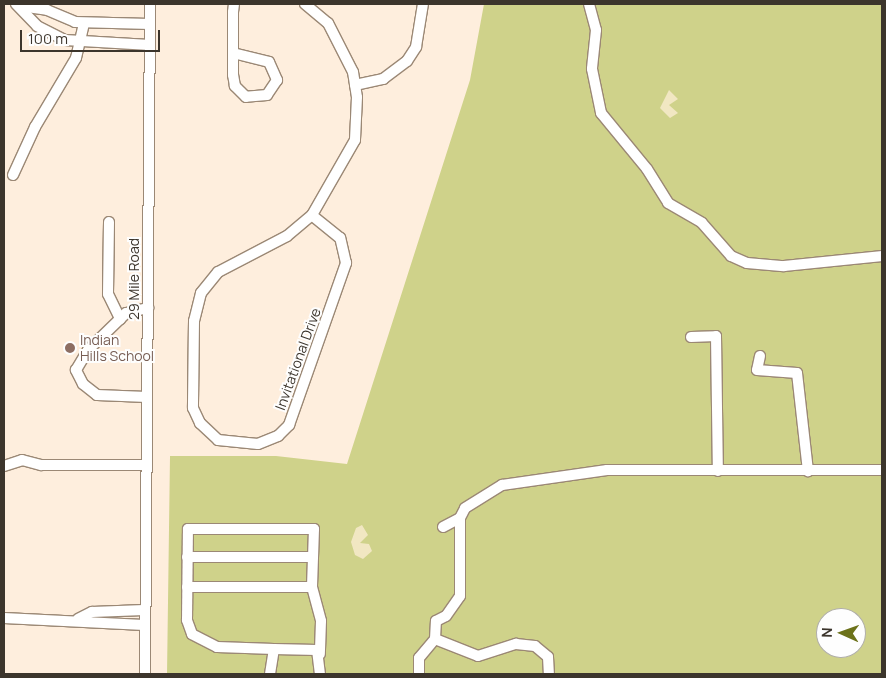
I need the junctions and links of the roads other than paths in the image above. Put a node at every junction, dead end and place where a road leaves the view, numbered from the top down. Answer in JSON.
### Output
{"nodes":[{"id":1,"x":150,"y":4,"type":"edge"},
{"id":2,"x":234,"y":4,"type":"edge"},
{"id":3,"x":306,"y":4,"type":"edge"},
{"id":4,"x":423,"y":4,"type":"edge"},
{"id":5,"x":589,"y":4,"type":"edge"},
{"id":6,"x":18,"y":5,"type":"edge"},
{"id":7,"x":84,"y":22,"type":"junction"},
{"id":8,"x":150,"y":24,"type":"junction"},
{"id":9,"x":82,"y":43,"type":"junction"},
{"id":10,"x":150,"y":45,"type":"junction"},
{"id":11,"x":233,"y":53,"type":"junction"},
{"id":12,"x":356,"y":85,"type":"junction"},
{"id":13,"x":13,"y":175,"type":"dead end"},
{"id":14,"x":312,"y":215,"type":"junction"},
{"id":15,"x":109,"y":222,"type":"dead end"},
{"id":16,"x":882,"y":256,"type":"edge"},
{"id":17,"x":148,"y":308,"type":"junction"},
{"id":18,"x":120,"y":319,"type":"junction"},
{"id":19,"x":691,"y":337,"type":"dead end"},
{"id":20,"x":760,"y":356,"type":"dead end"},
{"id":21,"x":147,"y":397,"type":"junction"},
{"id":22,"x":146,"y":465,"type":"junction"},
{"id":23,"x":4,"y":466,"type":"edge"},
{"id":24,"x":882,"y":470,"type":"edge"},
{"id":25,"x":718,"y":471,"type":"junction"},
{"id":26,"x":808,"y":471,"type":"junction"},
{"id":27,"x":460,"y":518,"type":"junction"},
{"id":28,"x":443,"y":527,"type":"dead end"},
{"id":29,"x":187,"y":557,"type":"junction"},
{"id":30,"x":313,"y":557,"type":"junction"},
{"id":31,"x":187,"y":587,"type":"junction"},
{"id":32,"x":312,"y":587,"type":"junction"},
{"id":33,"x":144,"y":610,"type":"junction"},
{"id":34,"x":4,"y":618,"type":"edge"},
{"id":35,"x":78,"y":619,"type":"junction"},
{"id":36,"x":144,"y":625,"type":"junction"},
{"id":37,"x":435,"y":640,"type":"junction"},
{"id":38,"x":274,"y":649,"type":"junction"},
{"id":39,"x":320,"y":654,"type":"junction"},
{"id":40,"x":145,"y":674,"type":"edge"},
{"id":41,"x":270,"y":674,"type":"edge"},
{"id":42,"x":320,"y":674,"type":"edge"},
{"id":43,"x":419,"y":674,"type":"edge"},
{"id":44,"x":549,"y":674,"type":"edge"}],
"edges":[{"from":1,"to":8,"type":"street","name":"29 Mile Road"},
{"from":2,"to":11,"type":"street"},
{"from":3,"to":12,"type":"street","name":"Invitational Drive"},
{"from":4,"to":12,"type":"street"},
{"from":5,"to":16,"type":"street"},
{"from":6,"to":7,"type":"street"},
{"from":6,"to":9,"type":"street"},
{"from":7,"to":8,"type":"street"},
{"from":7,"to":9,"type":"street"},
{"from":8,"to":10,"type":"street","name":"29 Mile Road"},
{"from":9,"to":10,"type":"street"},
{"from":9,"to":13,"type":"street"},
{"from":10,"to":17,"type":"street","name":"29 Mile Road"},
{"from":11,"to":11,"type":"street"},
{"from":12,"to":14,"type":"street","name":"Invitational Drive"},
{"from":14,"to":14,"type":"street","name":"Invitational Drive"},
{"from":15,"to":18,"type":"street"},
{"from":17,"to":18,"type":"street"},
{"from":17,"to":21,"type":"street","name":"29 Mile Road"},
{"from":18,"to":21,"type":"street"},
{"from":19,"to":25,"type":"street"},
{"from":20,"to":26,"type":"street"},
{"from":21,"to":22,"type":"street","name":"29 Mile Road"},
{"from":22,"to":23,"type":"street"},
{"from":22,"to":33,"type":"street","name":"29 Mile Road"},
{"from":24,"to":26,"type":"street"},
{"from":25,"to":26,"type":"street"},
{"from":25,"to":27,"type":"street"},
{"from":27,"to":28,"type":"street"},
{"from":27,"to":37,"type":"street"},
{"from":29,"to":30,"type":"street"},
{"from":29,"to":30,"type":"street"},
{"from":29,"to":31,"type":"street"},
{"from":30,"to":32,"type":"street"},
{"from":31,"to":32,"type":"street"},
{"from":31,"to":38,"type":"street"},
{"from":32,"to":39,"type":"street"},
{"from":33,"to":35,"type":"street"},
{"from":33,"to":36,"type":"street","name":"29 Mile Road"},
{"from":34,"to":35,"type":"street"},
{"from":35,"to":36,"type":"street"},
{"from":36,"to":40,"type":"street","name":"29 Mile Road"},
{"from":37,"to":43,"type":"street"},
{"from":37,"to":44,"type":"street"},
{"from":38,"to":39,"type":"street"},
{"from":38,"to":41,"type":"street"},
{"from":39,"to":42,"type":"street"}]}
